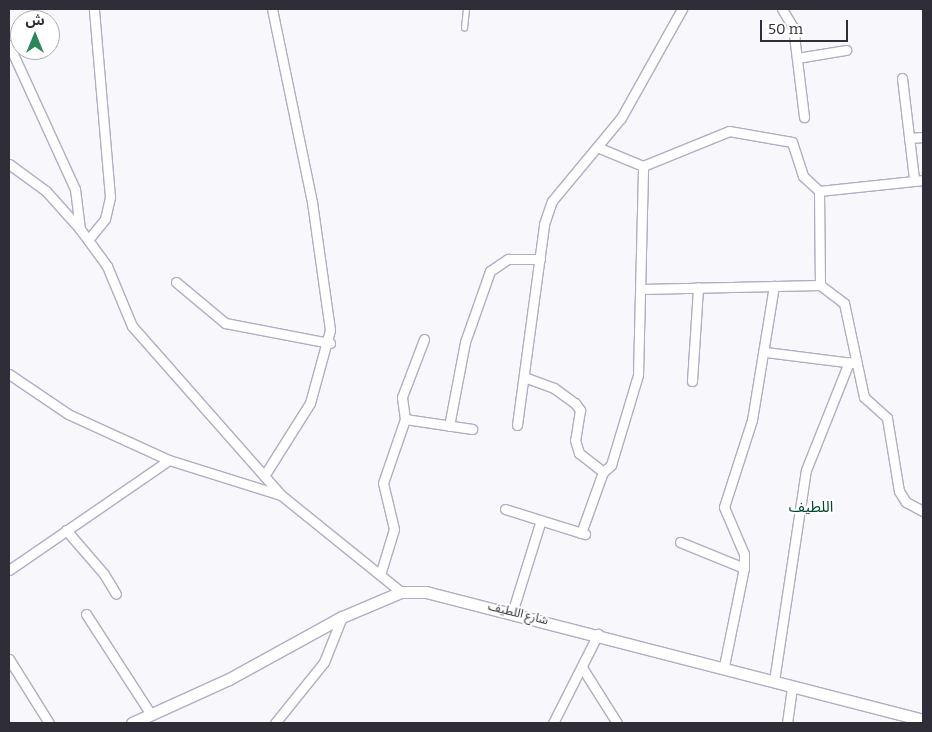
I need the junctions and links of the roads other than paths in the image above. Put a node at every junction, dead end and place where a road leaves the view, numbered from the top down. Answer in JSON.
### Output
{"nodes":[{"id":1,"x":94,"y":9,"type":"edge"},
{"id":2,"x":272,"y":9,"type":"edge"},
{"id":3,"x":466,"y":9,"type":"edge"},
{"id":4,"x":682,"y":9,"type":"edge"},
{"id":5,"x":782,"y":9,"type":"edge"},
{"id":6,"x":464,"y":28,"type":"dead end"},
{"id":7,"x":9,"y":45,"type":"edge"},
{"id":8,"x":846,"y":50,"type":"dead end"},
{"id":9,"x":797,"y":58,"type":"junction"},
{"id":10,"x":902,"y":78,"type":"dead end"},
{"id":11,"x":804,"y":117,"type":"dead end"},
{"id":12,"x":923,"y":137,"type":"edge"},
{"id":13,"x":909,"y":138,"type":"junction"},
{"id":14,"x":597,"y":147,"type":"junction"},
{"id":15,"x":9,"y":164,"type":"edge"},
{"id":16,"x":643,"y":166,"type":"junction"},
{"id":17,"x":919,"y":180,"type":"edge"},
{"id":18,"x":819,"y":191,"type":"junction"},
{"id":19,"x":80,"y":229,"type":"junction"},
{"id":20,"x":88,"y":240,"type":"junction"},
{"id":21,"x":540,"y":259,"type":"junction"},
{"id":22,"x":176,"y":282,"type":"dead end"},
{"id":23,"x":820,"y":285,"type":"junction"},
{"id":24,"x":698,"y":286,"type":"junction"},
{"id":25,"x":774,"y":286,"type":"junction"},
{"id":26,"x":642,"y":289,"type":"junction"},
{"id":27,"x":424,"y":339,"type":"dead end"},
{"id":28,"x":330,"y":344,"type":"junction"},
{"id":29,"x":766,"y":352,"type":"junction"},
{"id":30,"x":853,"y":363,"type":"junction"},
{"id":31,"x":9,"y":374,"type":"edge"},
{"id":32,"x":524,"y":377,"type":"junction"},
{"id":33,"x":692,"y":382,"type":"dead end"},
{"id":34,"x":405,"y":419,"type":"junction"},
{"id":35,"x":517,"y":425,"type":"dead end"},
{"id":36,"x":449,"y":426,"type":"junction"},
{"id":37,"x":472,"y":429,"type":"dead end"},
{"id":38,"x":169,"y":460,"type":"junction"},
{"id":39,"x":603,"y":472,"type":"junction"},
{"id":40,"x":264,"y":476,"type":"junction"},
{"id":41,"x":281,"y":495,"type":"junction"},
{"id":42,"x":505,"y":509,"type":"dead end"},
{"id":43,"x":923,"y":511,"type":"edge"},
{"id":44,"x":541,"y":520,"type":"junction"},
{"id":45,"x":66,"y":530,"type":"junction"},
{"id":46,"x":680,"y":542,"type":"dead end"},
{"id":47,"x":744,"y":568,"type":"junction"},
{"id":48,"x":9,"y":570,"type":"edge"},
{"id":49,"x":380,"y":575,"type":"junction"},
{"id":50,"x":402,"y":592,"type":"junction"},
{"id":51,"x":116,"y":594,"type":"dead end"},
{"id":52,"x":512,"y":613,"type":"junction"},
{"id":53,"x":86,"y":614,"type":"dead end"},
{"id":54,"x":342,"y":618,"type":"junction"},
{"id":55,"x":598,"y":634,"type":"junction"},
{"id":56,"x":9,"y":659,"type":"edge"},
{"id":57,"x":724,"y":666,"type":"junction"},
{"id":58,"x":583,"y":669,"type":"junction"},
{"id":59,"x":774,"y":681,"type":"junction"},
{"id":60,"x":792,"y":686,"type":"junction"},
{"id":61,"x":142,"y":719,"type":"edge"},
{"id":62,"x":923,"y":720,"type":"edge"},
{"id":63,"x":49,"y":723,"type":"edge"},
{"id":64,"x":275,"y":723,"type":"edge"},
{"id":65,"x":553,"y":723,"type":"edge"},
{"id":66,"x":617,"y":723,"type":"edge"},
{"id":67,"x":787,"y":723,"type":"edge"}],
"edges":[{"from":1,"to":20,"type":"street"},
{"from":2,"to":28,"type":"street"},
{"from":3,"to":6,"type":"lane"},
{"from":4,"to":14,"type":"street"},
{"from":5,"to":9,"type":"street"},
{"from":7,"to":19,"type":"street"},
{"from":8,"to":9,"type":"street"},
{"from":9,"to":11,"type":"street"},
{"from":10,"to":13,"type":"street"},
{"from":12,"to":13,"type":"street"},
{"from":13,"to":17,"type":"street"},
{"from":14,"to":16,"type":"street"},
{"from":14,"to":21,"type":"street"},
{"from":15,"to":19,"type":"street"},
{"from":16,"to":18,"type":"street"},
{"from":16,"to":26,"type":"street"},
{"from":17,"to":18,"type":"street"},
{"from":18,"to":23,"type":"street"},
{"from":19,"to":20,"type":"street"},
{"from":20,"to":40,"type":"street"},
{"from":21,"to":32,"type":"street"},
{"from":21,"to":36,"type":"street"},
{"from":22,"to":28,"type":"street"},
{"from":23,"to":25,"type":"street"},
{"from":23,"to":30,"type":"street"},
{"from":24,"to":25,"type":"street"},
{"from":24,"to":26,"type":"street"},
{"from":24,"to":33,"type":"street"},
{"from":25,"to":29,"type":"street"},
{"from":26,"to":39,"type":"street"},
{"from":27,"to":34,"type":"street"},
{"from":28,"to":40,"type":"street"},
{"from":29,"to":30,"type":"street"},
{"from":29,"to":47,"type":"street"},
{"from":30,"to":43,"type":"street"},
{"from":30,"to":59,"type":"street"},
{"from":31,"to":38,"type":"street"},
{"from":32,"to":35,"type":"street"},
{"from":32,"to":39,"type":"street"},
{"from":34,"to":36,"type":"street"},
{"from":34,"to":49,"type":"street"},
{"from":36,"to":37,"type":"street"},
{"from":38,"to":41,"type":"street"},
{"from":38,"to":45,"type":"street"},
{"from":39,"to":44,"type":"street"},
{"from":40,"to":41,"type":"street"},
{"from":41,"to":49,"type":"street"},
{"from":42,"to":44,"type":"street"},
{"from":44,"to":52,"type":"street"},
{"from":45,"to":48,"type":"street"},
{"from":45,"to":51,"type":"street"},
{"from":46,"to":47,"type":"street"},
{"from":47,"to":57,"type":"street"},
{"from":49,"to":50,"type":"street"},
{"from":50,"to":52,"type":"street","name":"شارع اللطيف"},
{"from":50,"to":54,"type":"street","name":"شارع اللطيف"},
{"from":52,"to":55,"type":"street","name":"شارع اللطيف"},
{"from":53,"to":61,"type":"street"},
{"from":54,"to":61,"type":"street","name":"شارع اللطيف"},
{"from":54,"to":64,"type":"street"},
{"from":55,"to":57,"type":"street","name":"شارع اللطيف"},
{"from":55,"to":58,"type":"street"},
{"from":56,"to":63,"type":"street"},
{"from":57,"to":59,"type":"street","name":"شارع اللطيف"},
{"from":58,"to":65,"type":"street"},
{"from":58,"to":66,"type":"street"},
{"from":59,"to":60,"type":"street","name":"شارع اللطيف"},
{"from":60,"to":62,"type":"street","name":"شارع اللطيف"},
{"from":60,"to":67,"type":"street"}]}
